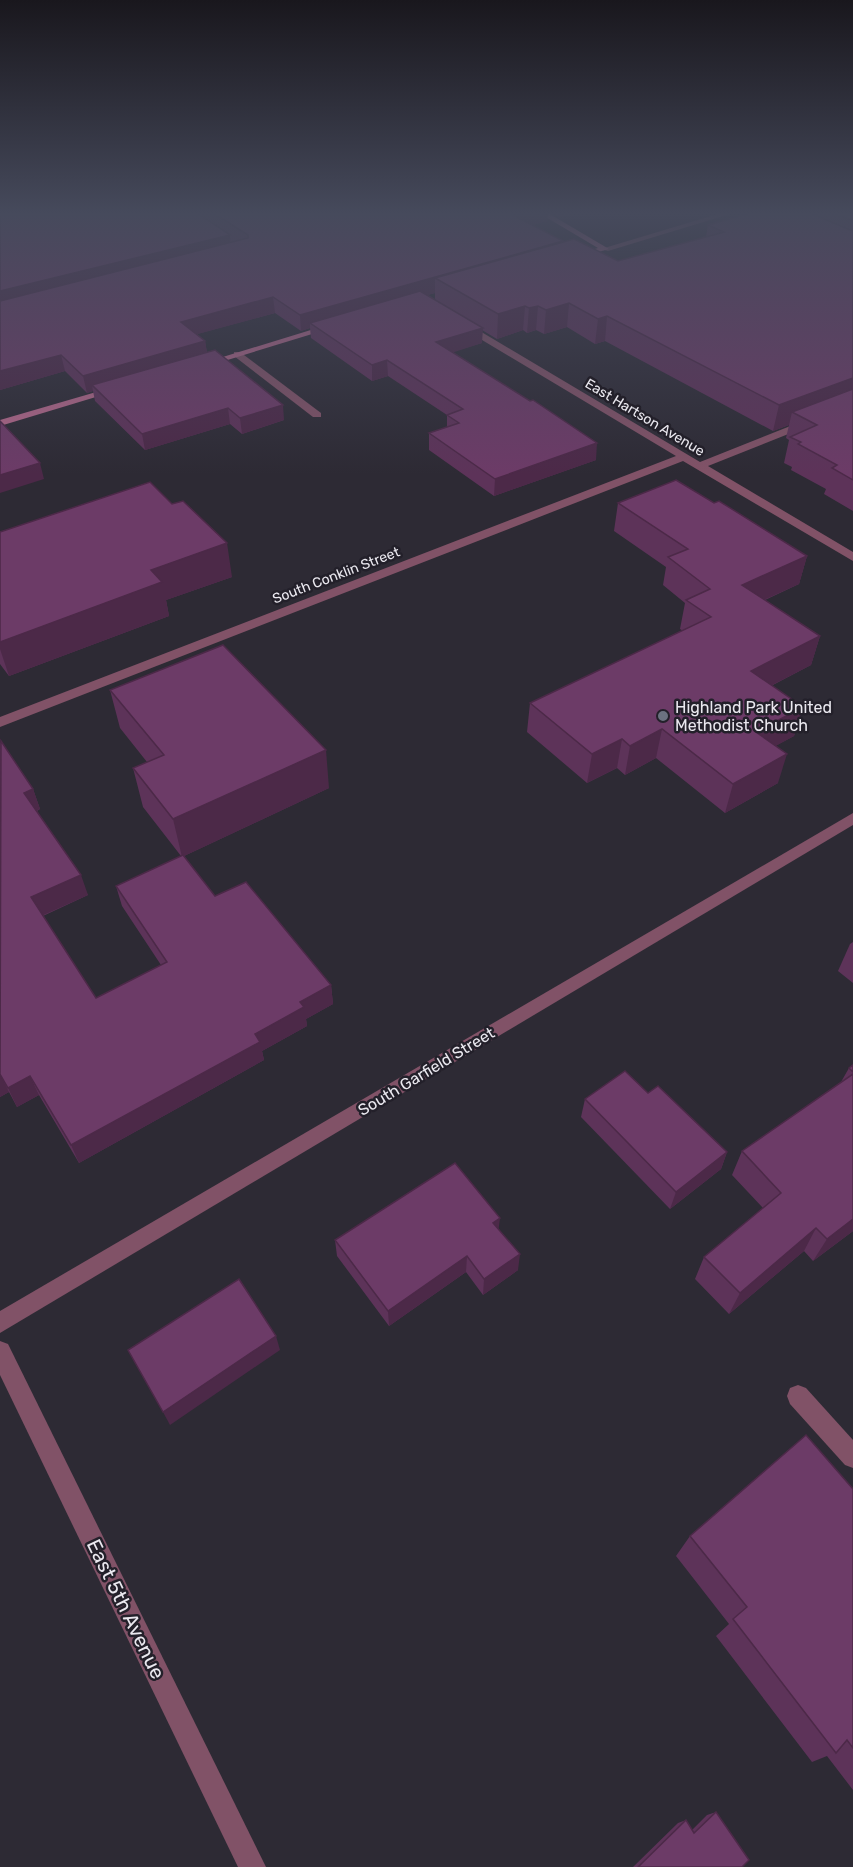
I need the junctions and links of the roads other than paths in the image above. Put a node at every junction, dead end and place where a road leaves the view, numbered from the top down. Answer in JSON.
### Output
{"nodes":[{"id":1,"x":460,"y":323,"type":"edge"},
{"id":2,"x":335,"y":326,"type":"edge"},
{"id":3,"x":237,"y":354,"type":"junction"},
{"id":4,"x":193,"y":367,"type":"edge"},
{"id":5,"x":126,"y":386,"type":"edge"},
{"id":6,"x":317,"y":415,"type":"dead end"},
{"id":7,"x":820,"y":418,"type":"edge"},
{"id":8,"x":1,"y":420,"type":"edge"},
{"id":9,"x":682,"y":456,"type":"junction"},
{"id":10,"x":699,"y":466,"type":"junction"},
{"id":11,"x":853,"y":557,"type":"edge"},
{"id":12,"x":0,"y":722,"type":"edge"},
{"id":13,"x":853,"y":818,"type":"edge"},
{"id":14,"x":0,"y":1323,"type":"edge"},
{"id":15,"x":0,"y":1352,"type":"edge"},
{"id":16,"x":798,"y":1396,"type":"dead end"},
{"id":17,"x":853,"y":1457,"type":"edge"},
{"id":18,"x":252,"y":1867,"type":"edge"}],
"edges":[{"from":1,"to":9,"type":"street","name":"East Hartson Avenue"},
{"from":2,"to":3,"type":"main road"},
{"from":3,"to":4,"type":"main road"},
{"from":3,"to":6,"type":"street"},
{"from":5,"to":8,"type":"main road"},
{"from":7,"to":10,"type":"street"},
{"from":9,"to":10,"type":"street","name":"East Hartson Avenue"},
{"from":9,"to":12,"type":"street","name":"South Conklin Street"},
{"from":10,"to":11,"type":"street","name":"East Hartson Avenue"},
{"from":13,"to":14,"type":"street","name":"South Garfield Street"},
{"from":15,"to":18,"type":"street","name":"East 5th Avenue"},
{"from":16,"to":17,"type":"street"}]}
